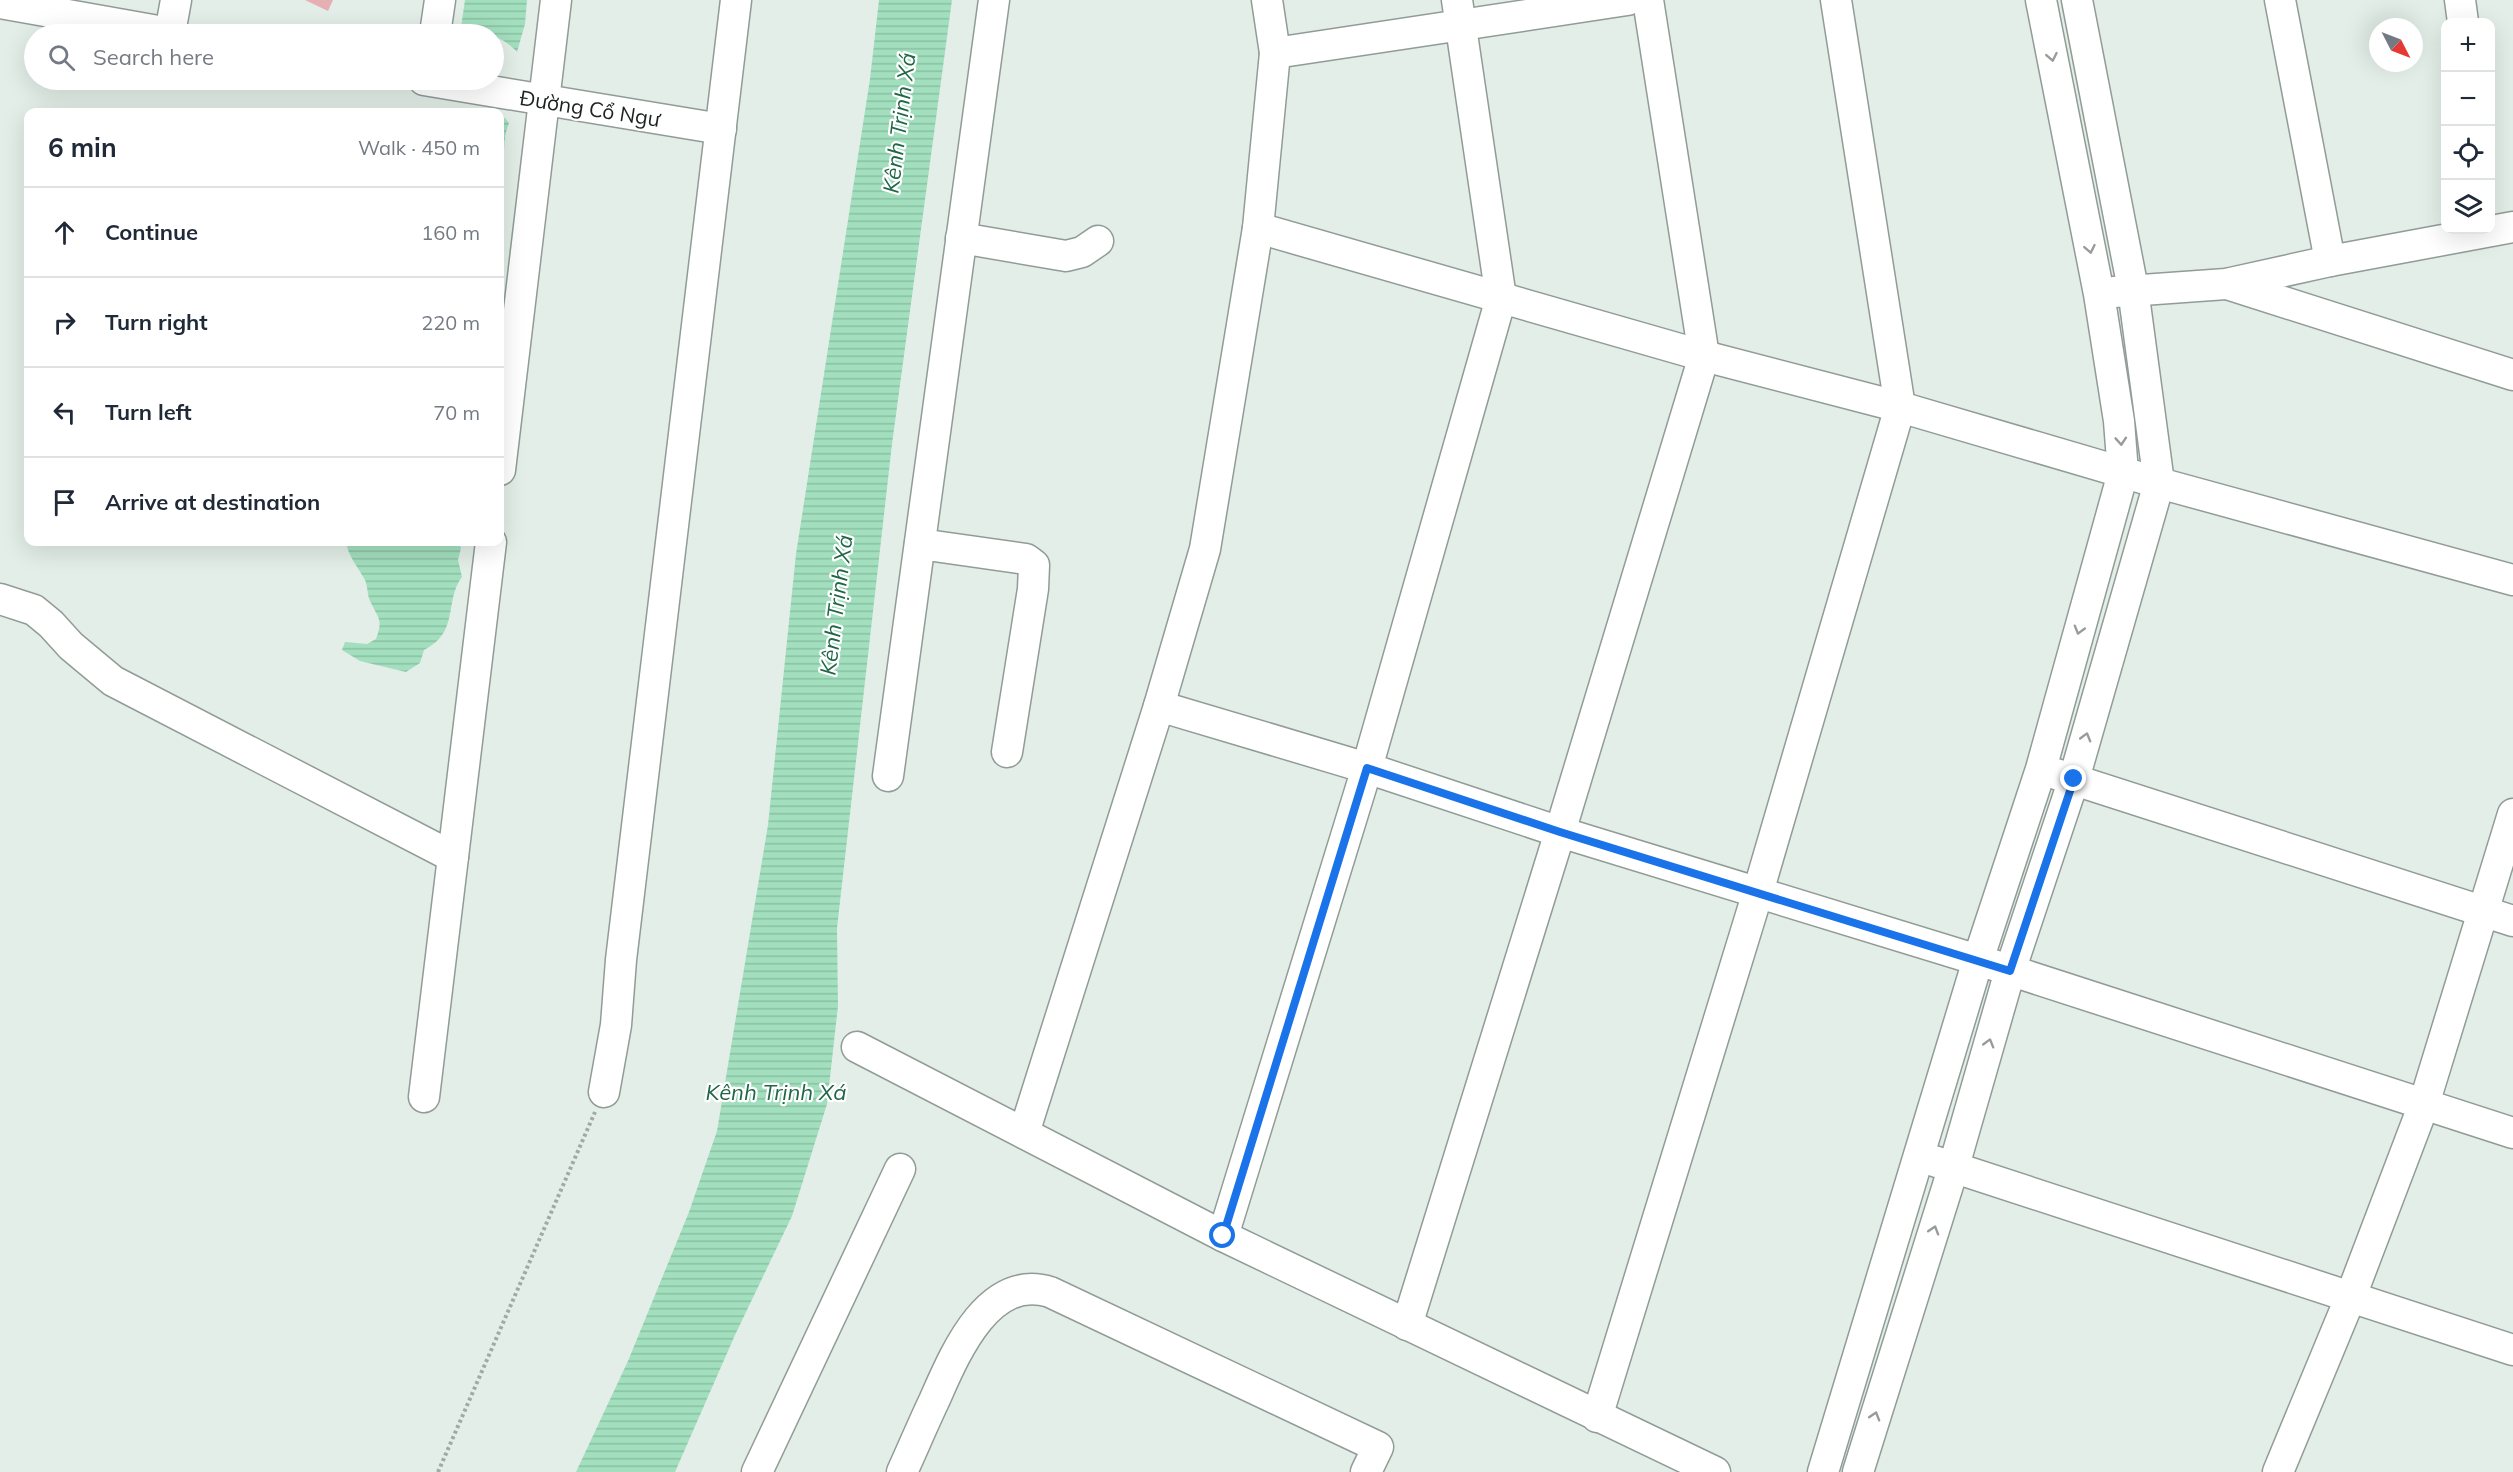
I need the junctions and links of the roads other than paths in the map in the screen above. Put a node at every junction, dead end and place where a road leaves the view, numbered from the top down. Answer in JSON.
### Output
{"nodes":[{"id":1,"x":176,"y":0,"type":"edge"},
{"id":2,"x":440,"y":0,"type":"edge"},
{"id":3,"x":556,"y":0,"type":"edge"},
{"id":4,"x":736,"y":0,"type":"edge"},
{"id":5,"x":994,"y":0,"type":"edge"},
{"id":6,"x":1267,"y":0,"type":"edge"},
{"id":7,"x":1627,"y":0,"type":"edge"},
{"id":8,"x":1648,"y":0,"type":"edge"},
{"id":9,"x":1836,"y":0,"type":"edge"},
{"id":10,"x":2041,"y":0,"type":"edge"},
{"id":11,"x":2077,"y":0,"type":"edge"},
{"id":12,"x":2280,"y":0,"type":"edge"},
{"id":13,"x":2460,"y":0,"type":"edge"},
{"id":14,"x":0,"y":3,"type":"edge"},
{"id":15,"x":1460,"y":13,"type":"edge"},
{"id":16,"x":2462,"y":18,"type":"edge"},
{"id":17,"x":117,"y":24,"type":"edge"},
{"id":18,"x":173,"y":24,"type":"edge"},
{"id":19,"x":436,"y":24,"type":"edge"},
{"id":20,"x":1275,"y":53,"type":"junction"},
{"id":21,"x":483,"y":90,"type":"edge"},
{"id":22,"x":544,"y":101,"type":"junction"},
{"id":23,"x":721,"y":129,"type":"junction"},
{"id":24,"x":2499,"y":222,"type":"edge"},
{"id":25,"x":1258,"y":228,"type":"junction"},
{"id":26,"x":961,"y":238,"type":"junction"},
{"id":27,"x":1098,"y":241,"type":"dead end"},
{"id":28,"x":2330,"y":261,"type":"junction"},
{"id":29,"x":2226,"y":284,"type":"junction"},
{"id":30,"x":2133,"y":289,"type":"junction"},
{"id":31,"x":2099,"y":294,"type":"junction"},
{"id":32,"x":1501,"y":298,"type":"junction"},
{"id":33,"x":1704,"y":356,"type":"junction"},
{"id":34,"x":2513,"y":375,"type":"edge"},
{"id":35,"x":1900,"y":407,"type":"junction"},
{"id":36,"x":504,"y":436,"type":"edge"},
{"id":37,"x":2123,"y":473,"type":"junction"},
{"id":38,"x":2159,"y":483,"type":"junction"},
{"id":39,"x":920,"y":544,"type":"junction"},
{"id":40,"x":491,"y":546,"type":"edge"},
{"id":41,"x":2513,"y":580,"type":"edge"},
{"id":42,"x":0,"y":599,"type":"edge"},
{"id":43,"x":1159,"y":706,"type":"junction"},
{"id":44,"x":1007,"y":752,"type":"dead end"},
{"id":45,"x":1367,"y":768,"type":"junction"},
{"id":46,"x":2041,"y":769,"type":"junction"},
{"id":47,"x":888,"y":776,"type":"dead end"},
{"id":48,"x":2074,"y":779,"type":"junction"},
{"id":49,"x":2513,"y":814,"type":"edge"},
{"id":50,"x":1560,"y":832,"type":"junction"},
{"id":51,"x":453,"y":857,"type":"junction"},
{"id":52,"x":1758,"y":892,"type":"junction"},
{"id":53,"x":2483,"y":911,"type":"junction"},
{"id":54,"x":2513,"y":921,"type":"edge"},
{"id":55,"x":1978,"y":960,"type":"junction"},
{"id":56,"x":2010,"y":971,"type":"junction"},
{"id":57,"x":857,"y":1047,"type":"dead end"},
{"id":58,"x":604,"y":1092,"type":"road end"},
{"id":59,"x":424,"y":1097,"type":"dead end"},
{"id":60,"x":2424,"y":1104,"type":"junction"},
{"id":61,"x":2513,"y":1132,"type":"edge"},
{"id":62,"x":1024,"y":1133,"type":"junction"},
{"id":63,"x":1919,"y":1156,"type":"junction"},
{"id":64,"x":1954,"y":1166,"type":"junction"},
{"id":65,"x":900,"y":1169,"type":"dead end"},
{"id":66,"x":1223,"y":1236,"type":"junction"},
{"id":67,"x":2351,"y":1296,"type":"junction"},
{"id":68,"x":1407,"y":1325,"type":"junction"},
{"id":69,"x":2513,"y":1350,"type":"edge"},
{"id":70,"x":1597,"y":1417,"type":"junction"},
{"id":71,"x":2289,"y":1469,"type":"edge"},
{"id":72,"x":757,"y":1472,"type":"edge"},
{"id":73,"x":902,"y":1472,"type":"edge"},
{"id":74,"x":1366,"y":1472,"type":"edge"},
{"id":75,"x":1715,"y":1472,"type":"edge"},
{"id":76,"x":1823,"y":1472,"type":"edge"},
{"id":77,"x":1858,"y":1472,"type":"edge"}],
"edges":[{"from":1,"to":18,"type":"street"},
{"from":2,"to":19,"type":"street"},
{"from":3,"to":22,"type":"street"},
{"from":4,"to":23,"type":"street"},
{"from":5,"to":26,"type":"street"},
{"from":6,"to":20,"type":"street"},
{"from":7,"to":15,"type":"street"},
{"from":8,"to":33,"type":"street"},
{"from":9,"to":35,"type":"street"},
{"from":10,"to":31,"type":"street","one_way":true},
{"from":11,"to":30,"type":"street"},
{"from":12,"to":28,"type":"street"},
{"from":13,"to":16,"type":"street"},
{"from":14,"to":17,"type":"street"},
{"from":15,"to":20,"type":"street"},
{"from":15,"to":32,"type":"street"},
{"from":20,"to":25,"type":"street"},
{"from":21,"to":22,"type":"street","name":"Đường Cổ Ngư"},
{"from":22,"to":23,"type":"street","name":"Đường Cổ Ngư"},
{"from":22,"to":36,"type":"street"},
{"from":23,"to":58,"type":"street"},
{"from":24,"to":28,"type":"street"},
{"from":25,"to":32,"type":"street"},
{"from":25,"to":43,"type":"street"},
{"from":26,"to":27,"type":"street"},
{"from":26,"to":39,"type":"street"},
{"from":28,"to":29,"type":"street"},
{"from":29,"to":30,"type":"street"},
{"from":29,"to":34,"type":"street"},
{"from":30,"to":31,"type":"street"},
{"from":30,"to":38,"type":"street"},
{"from":31,"to":37,"type":"street","one_way":true},
{"from":32,"to":33,"type":"street"},
{"from":32,"to":45,"type":"street"},
{"from":33,"to":35,"type":"street"},
{"from":33,"to":50,"type":"street"},
{"from":35,"to":37,"type":"street"},
{"from":35,"to":52,"type":"street"},
{"from":37,"to":38,"type":"street"},
{"from":37,"to":46,"type":"street","one_way":true},
{"from":38,"to":41,"type":"street"},
{"from":48,"to":38,"type":"street","one_way":true},
{"from":39,"to":44,"type":"street"},
{"from":39,"to":47,"type":"street"},
{"from":40,"to":51,"type":"street"},
{"from":42,"to":51,"type":"street"},
{"from":43,"to":45,"type":"street"},
{"from":43,"to":62,"type":"street"},
{"from":45,"to":50,"type":"street"},
{"from":45,"to":66,"type":"street"},
{"from":46,"to":48,"type":"street"},
{"from":46,"to":55,"type":"street"},
{"from":48,"to":53,"type":"street"},
{"from":48,"to":56,"type":"street"},
{"from":49,"to":53,"type":"street"},
{"from":50,"to":52,"type":"street"},
{"from":50,"to":68,"type":"street"},
{"from":51,"to":59,"type":"street"},
{"from":52,"to":55,"type":"street"},
{"from":52,"to":70,"type":"street"},
{"from":53,"to":54,"type":"street"},
{"from":53,"to":60,"type":"street"},
{"from":55,"to":56,"type":"street"},
{"from":55,"to":63,"type":"street"},
{"from":56,"to":60,"type":"street"},
{"from":64,"to":56,"type":"street","one_way":true},
{"from":57,"to":62,"type":"street"},
{"from":60,"to":61,"type":"street"},
{"from":60,"to":67,"type":"street"},
{"from":62,"to":66,"type":"street"},
{"from":63,"to":64,"type":"street"},
{"from":63,"to":76,"type":"street"},
{"from":64,"to":67,"type":"street"},
{"from":77,"to":64,"type":"street","one_way":true},
{"from":65,"to":72,"type":"street"},
{"from":66,"to":68,"type":"street"},
{"from":67,"to":69,"type":"street"},
{"from":67,"to":71,"type":"street"},
{"from":68,"to":70,"type":"street"},
{"from":70,"to":75,"type":"street"},
{"from":73,"to":74,"type":"street"}]}
